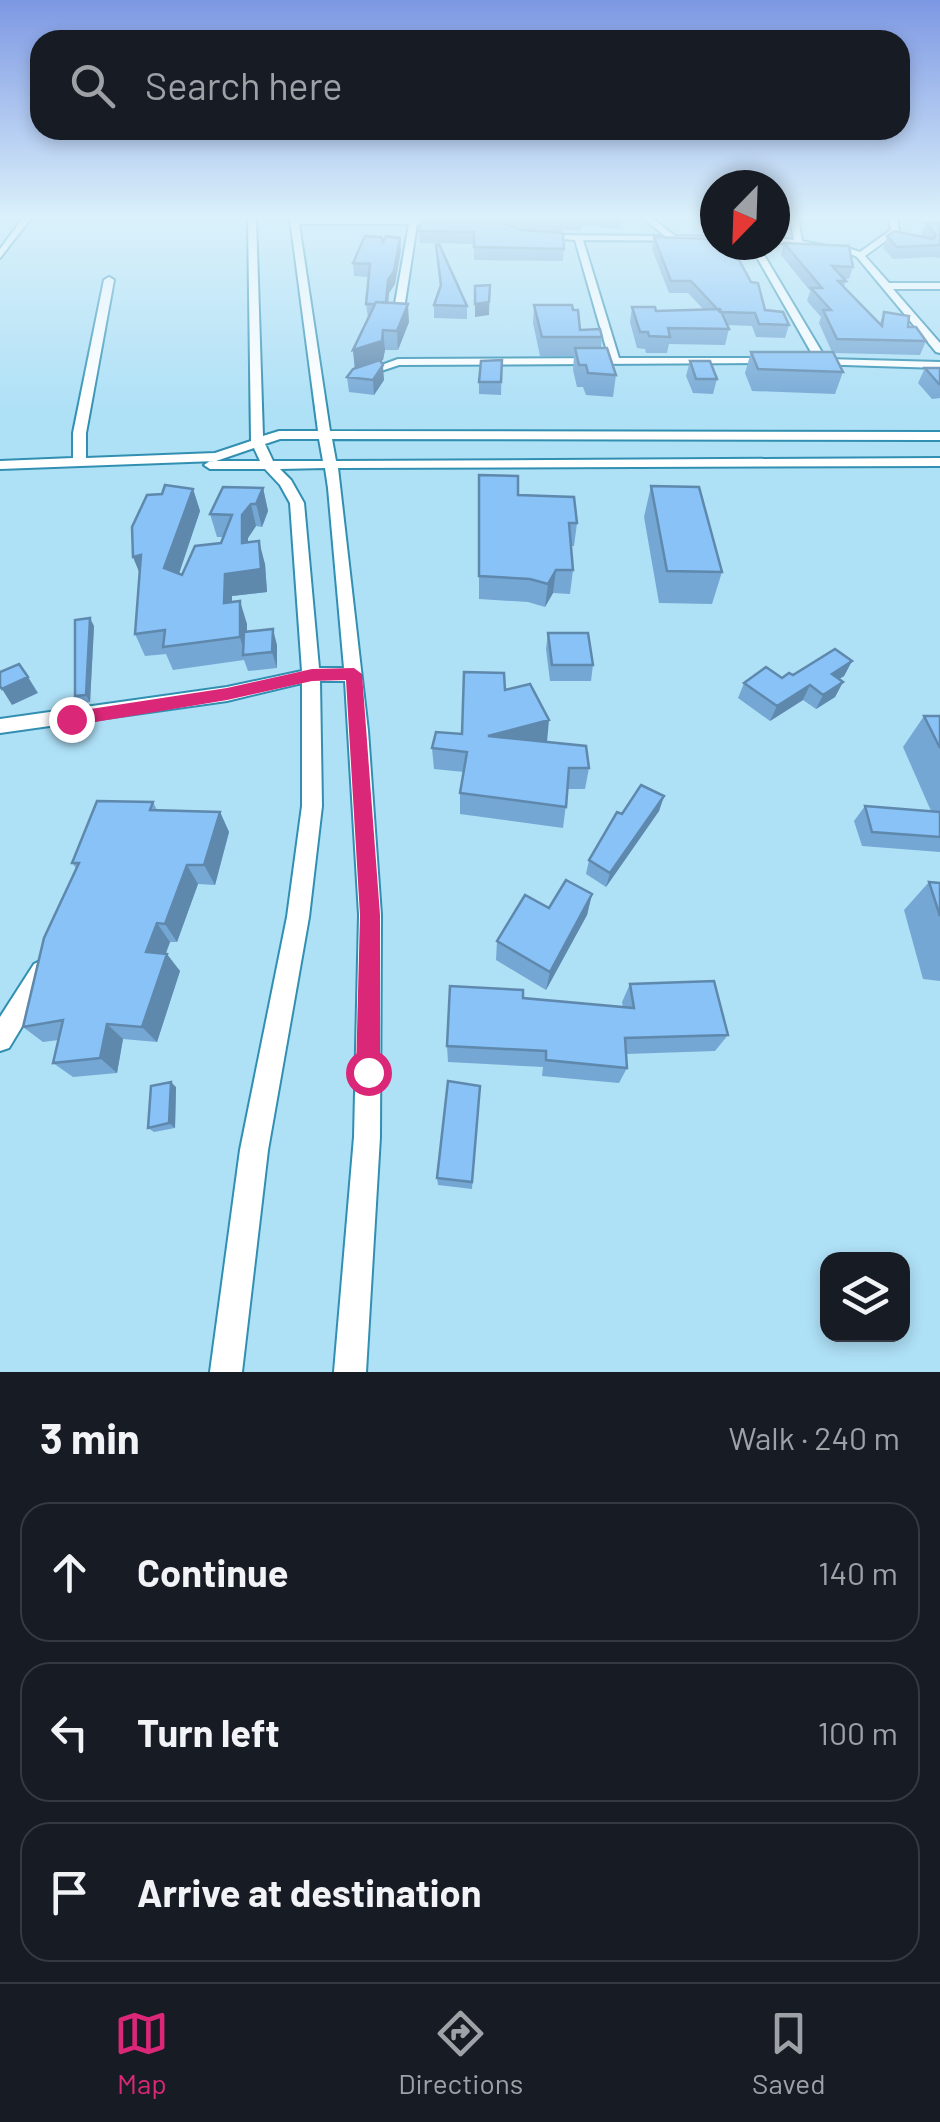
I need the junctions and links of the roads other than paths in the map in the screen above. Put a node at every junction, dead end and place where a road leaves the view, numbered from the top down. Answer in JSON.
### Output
{"nodes":[{"id":1,"x":109,"y":282,"type":"edge"},
{"id":2,"x":253,"y":282,"type":"edge"},
{"id":3,"x":303,"y":282,"type":"edge"},
{"id":4,"x":404,"y":282,"type":"edge"},
{"id":5,"x":592,"y":282,"type":"edge"},
{"id":6,"x":776,"y":282,"type":"edge"},
{"id":7,"x":882,"y":282,"type":"edge"},
{"id":8,"x":885,"y":286,"type":"junction"},
{"id":9,"x":940,"y":286,"type":"edge"},
{"id":10,"x":399,"y":309,"type":"edge"},
{"id":11,"x":940,"y":350,"type":"edge"},
{"id":12,"x":615,"y":362,"type":"junction"},
{"id":13,"x":783,"y":362,"type":"edge"},
{"id":14,"x":803,"y":362,"type":"edge"},
{"id":15,"x":822,"y":362,"type":"junction"},
{"id":16,"x":940,"y":365,"type":"edge"},
{"id":17,"x":350,"y":379,"type":"edge"},
{"id":18,"x":324,"y":434,"type":"junction"},
{"id":19,"x":940,"y":436,"type":"edge"},
{"id":20,"x":257,"y":441,"type":"junction"},
{"id":21,"x":80,"y":461,"type":"junction"},
{"id":22,"x":940,"y":462,"type":"edge"},
{"id":23,"x":328,"y":463,"type":"junction"},
{"id":24,"x":268,"y":464,"type":"junction"},
{"id":25,"x":0,"y":465,"type":"edge"},
{"id":26,"x":0,"y":474,"type":"edge"},
{"id":27,"x":354,"y":674,"type":"junction"},
{"id":28,"x":312,"y":675,"type":"junction"},
{"id":29,"x":0,"y":726,"type":"edge"},
{"id":30,"x":42,"y":972,"type":"edge"},
{"id":31,"x":0,"y":1039,"type":"edge"},
{"id":32,"x":226,"y":1372,"type":"edge"},
{"id":33,"x":350,"y":1372,"type":"edge"}],
"edges":[{"from":1,"to":21,"type":"street"},
{"from":2,"to":20,"type":"street"},
{"from":3,"to":18,"type":"street"},
{"from":4,"to":10,"type":"street"},
{"from":5,"to":12,"type":"street"},
{"from":6,"to":15,"type":"street"},
{"from":7,"to":8,"type":"street"},
{"from":8,"to":9,"type":"street"},
{"from":8,"to":11,"type":"street"},
{"from":12,"to":13,"type":"street"},
{"from":12,"to":17,"type":"street"},
{"from":14,"to":15,"type":"street"},
{"from":15,"to":16,"type":"street"},
{"from":18,"to":19,"type":"street"},
{"from":18,"to":20,"type":"street"},
{"from":18,"to":23,"type":"street"},
{"from":20,"to":21,"type":"street"},
{"from":20,"to":24,"type":"street"},
{"from":21,"to":25,"type":"street"},
{"from":22,"to":23,"type":"street"},
{"from":23,"to":24,"type":"street"},
{"from":23,"to":27,"type":"street"},
{"from":24,"to":26,"type":"street"},
{"from":24,"to":28,"type":"street"},
{"from":27,"to":28,"type":"street"},
{"from":27,"to":33,"type":"street"},
{"from":28,"to":29,"type":"street"},
{"from":28,"to":32,"type":"street"},
{"from":30,"to":31,"type":"street"}]}
